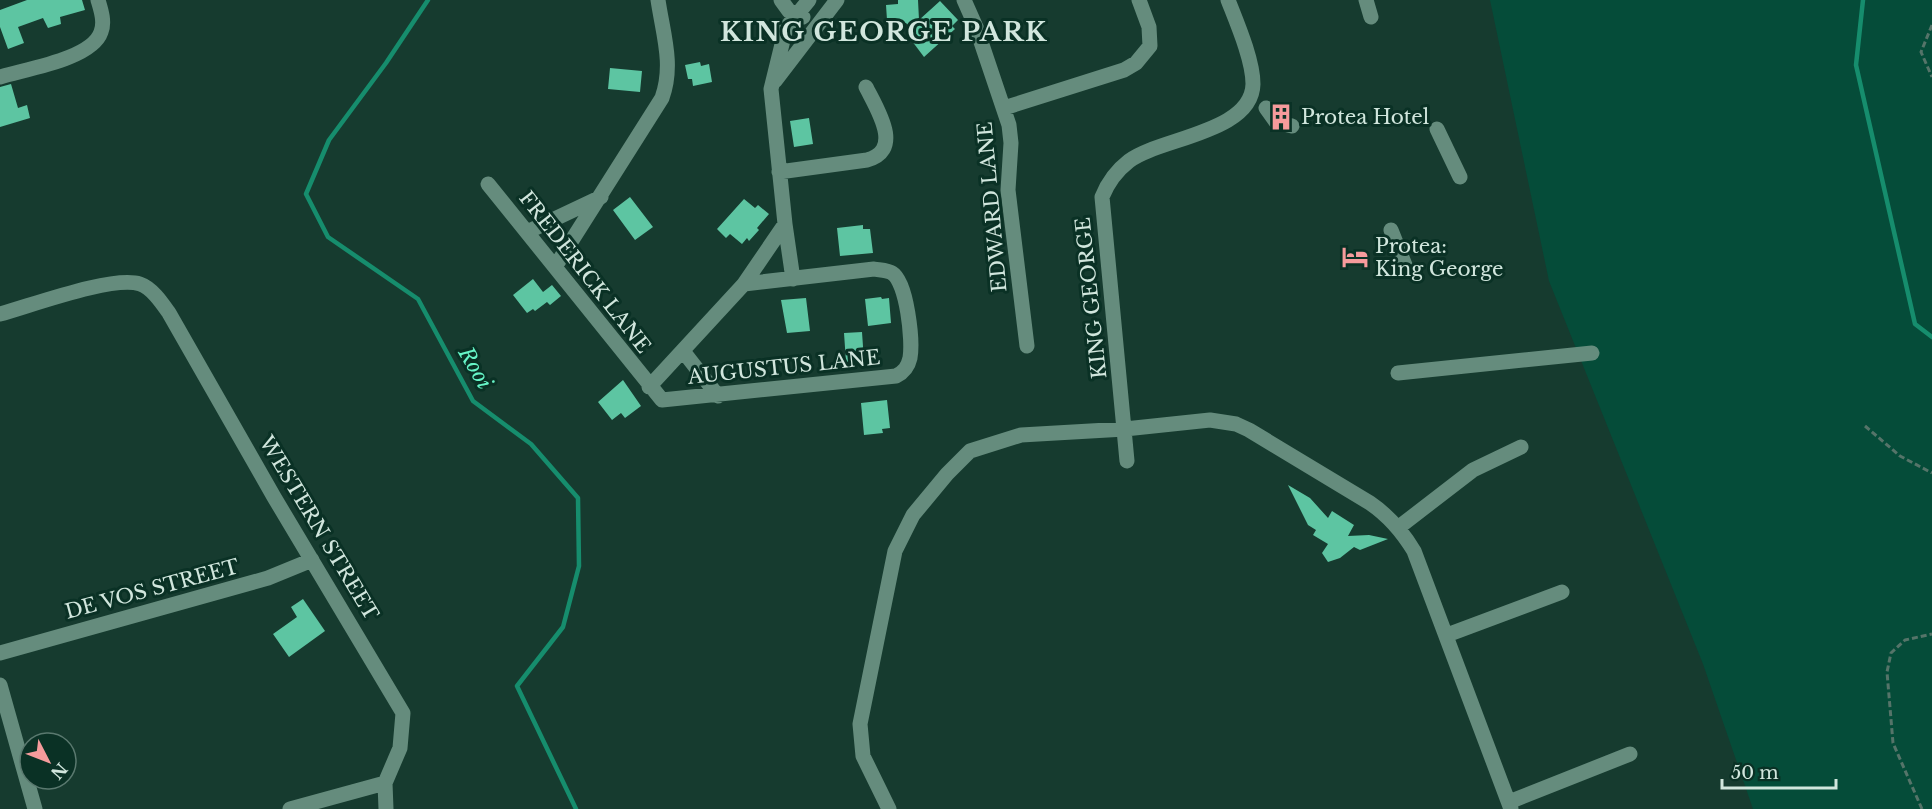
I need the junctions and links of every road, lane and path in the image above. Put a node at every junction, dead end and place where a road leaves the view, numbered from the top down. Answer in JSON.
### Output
{"nodes":[{"id":1,"x":98,"y":0,"type":"edge"},
{"id":2,"x":658,"y":0,"type":"edge"},
{"id":3,"x":781,"y":0,"type":"edge"},
{"id":4,"x":809,"y":0,"type":"edge"},
{"id":5,"x":837,"y":0,"type":"edge"},
{"id":6,"x":964,"y":0,"type":"edge"},
{"id":7,"x":1139,"y":0,"type":"edge"},
{"id":8,"x":1228,"y":0,"type":"edge"},
{"id":9,"x":1366,"y":0,"type":"edge"},
{"id":10,"x":795,"y":15,"type":"junction"},
{"id":11,"x":1371,"y":17,"type":"dead end"},
{"id":12,"x":819,"y":21,"type":"junction"},
{"id":13,"x":1932,"y":24,"type":"edge"},
{"id":14,"x":0,"y":77,"type":"edge"},
{"id":15,"x":1932,"y":77,"type":"edge"},
{"id":16,"x":866,"y":87,"type":"dead end"},
{"id":17,"x":771,"y":89,"type":"junction"},
{"id":18,"x":1004,"y":108,"type":"junction"},
{"id":19,"x":1266,"y":108,"type":"dead end"},
{"id":20,"x":1292,"y":126,"type":"dead end"},
{"id":21,"x":1437,"y":129,"type":"dead end"},
{"id":22,"x":779,"y":172,"type":"junction"},
{"id":23,"x":1460,"y":177,"type":"dead end"},
{"id":24,"x":489,"y":184,"type":"dead end"},
{"id":25,"x":601,"y":197,"type":"junction"},
{"id":26,"x":785,"y":224,"type":"junction"},
{"id":27,"x":1391,"y":230,"type":"dead end"},
{"id":28,"x":527,"y":232,"type":"junction"},
{"id":29,"x":1405,"y":265,"type":"dead end"},
{"id":30,"x":555,"y":267,"type":"junction"},
{"id":31,"x":793,"y":279,"type":"junction"},
{"id":32,"x":744,"y":284,"type":"junction"},
{"id":33,"x":0,"y":314,"type":"edge"},
{"id":34,"x":1027,"y":346,"type":"dead end"},
{"id":35,"x":683,"y":351,"type":"junction"},
{"id":36,"x":1592,"y":353,"type":"dead end"},
{"id":37,"x":1398,"y":373,"type":"dead end"},
{"id":38,"x":649,"y":387,"type":"junction"},
{"id":39,"x":718,"y":396,"type":"junction"},
{"id":40,"x":1865,"y":426,"type":"dead end"},
{"id":41,"x":1125,"y":429,"type":"junction"},
{"id":42,"x":1521,"y":447,"type":"dead end"},
{"id":43,"x":1127,"y":461,"type":"dead end"},
{"id":44,"x":1932,"y":473,"type":"edge"},
{"id":45,"x":1399,"y":527,"type":"junction"},
{"id":46,"x":312,"y":560,"type":"junction"},
{"id":47,"x":1562,"y":592,"type":"dead end"},
{"id":48,"x":1932,"y":634,"type":"edge"},
{"id":49,"x":1447,"y":635,"type":"junction"},
{"id":50,"x":0,"y":652,"type":"edge"},
{"id":51,"x":0,"y":685,"type":"edge"},
{"id":52,"x":1630,"y":754,"type":"dead end"},
{"id":53,"x":385,"y":783,"type":"junction"},
{"id":54,"x":1510,"y":806,"type":"edge"},
{"id":55,"x":35,"y":809,"type":"edge"},
{"id":56,"x":290,"y":809,"type":"edge"},
{"id":57,"x":386,"y":809,"type":"edge"},
{"id":58,"x":889,"y":809,"type":"edge"},
{"id":59,"x":1922,"y":809,"type":"edge"}],
"edges":[{"from":1,"to":14,"type":"street"},
{"from":2,"to":25,"type":"street"},
{"from":3,"to":10,"type":"street"},
{"from":4,"to":10,"type":"street"},
{"from":5,"to":12,"type":"street"},
{"from":6,"to":18,"type":"street","name":"EDWARD LANE"},
{"from":7,"to":18,"type":"street"},
{"from":8,"to":41,"type":"street","name":"KING GEORGE"},
{"from":9,"to":11,"type":"street"},
{"from":10,"to":12,"type":"street"},
{"from":10,"to":17,"type":"street"},
{"from":12,"to":17,"type":"street"},
{"from":13,"to":15,"type":"path"},
{"from":16,"to":22,"type":"street"},
{"from":17,"to":22,"type":"street"},
{"from":18,"to":34,"type":"street","name":"EDWARD LANE"},
{"from":19,"to":20,"type":"street"},
{"from":21,"to":23,"type":"street"},
{"from":22,"to":26,"type":"street"},
{"from":24,"to":28,"type":"street","name":"FREDERICK LANE"},
{"from":25,"to":28,"type":"street"},
{"from":25,"to":30,"type":"street"},
{"from":26,"to":31,"type":"street"},
{"from":26,"to":32,"type":"street"},
{"from":27,"to":29,"type":"street"},
{"from":28,"to":30,"type":"street","name":"FREDERICK LANE"},
{"from":30,"to":38,"type":"street","name":"FREDERICK LANE"},
{"from":31,"to":32,"type":"street","name":"AUGUSTUS LANE"},
{"from":31,"to":39,"type":"street","name":"AUGUSTUS LANE"},
{"from":32,"to":35,"type":"street"},
{"from":33,"to":46,"type":"street","name":"WESTERN STREET"},
{"from":35,"to":38,"type":"street"},
{"from":35,"to":39,"type":"street"},
{"from":36,"to":37,"type":"street"},
{"from":38,"to":39,"type":"street","name":"AUGUSTUS LANE"},
{"from":40,"to":44,"type":"path"},
{"from":41,"to":43,"type":"street","name":"KING GEORGE"},
{"from":41,"to":45,"type":"street"},
{"from":41,"to":58,"type":"street"},
{"from":42,"to":45,"type":"street"},
{"from":45,"to":49,"type":"street"},
{"from":46,"to":50,"type":"street","name":"DE VOS STREET"},
{"from":46,"to":53,"type":"street","name":"WESTERN STREET"},
{"from":47,"to":49,"type":"street"},
{"from":48,"to":59,"type":"path"},
{"from":49,"to":54,"type":"street"},
{"from":51,"to":55,"type":"street"},
{"from":52,"to":54,"type":"street"},
{"from":53,"to":56,"type":"street"},
{"from":53,"to":57,"type":"street","name":"WESTERN STREET"}]}
